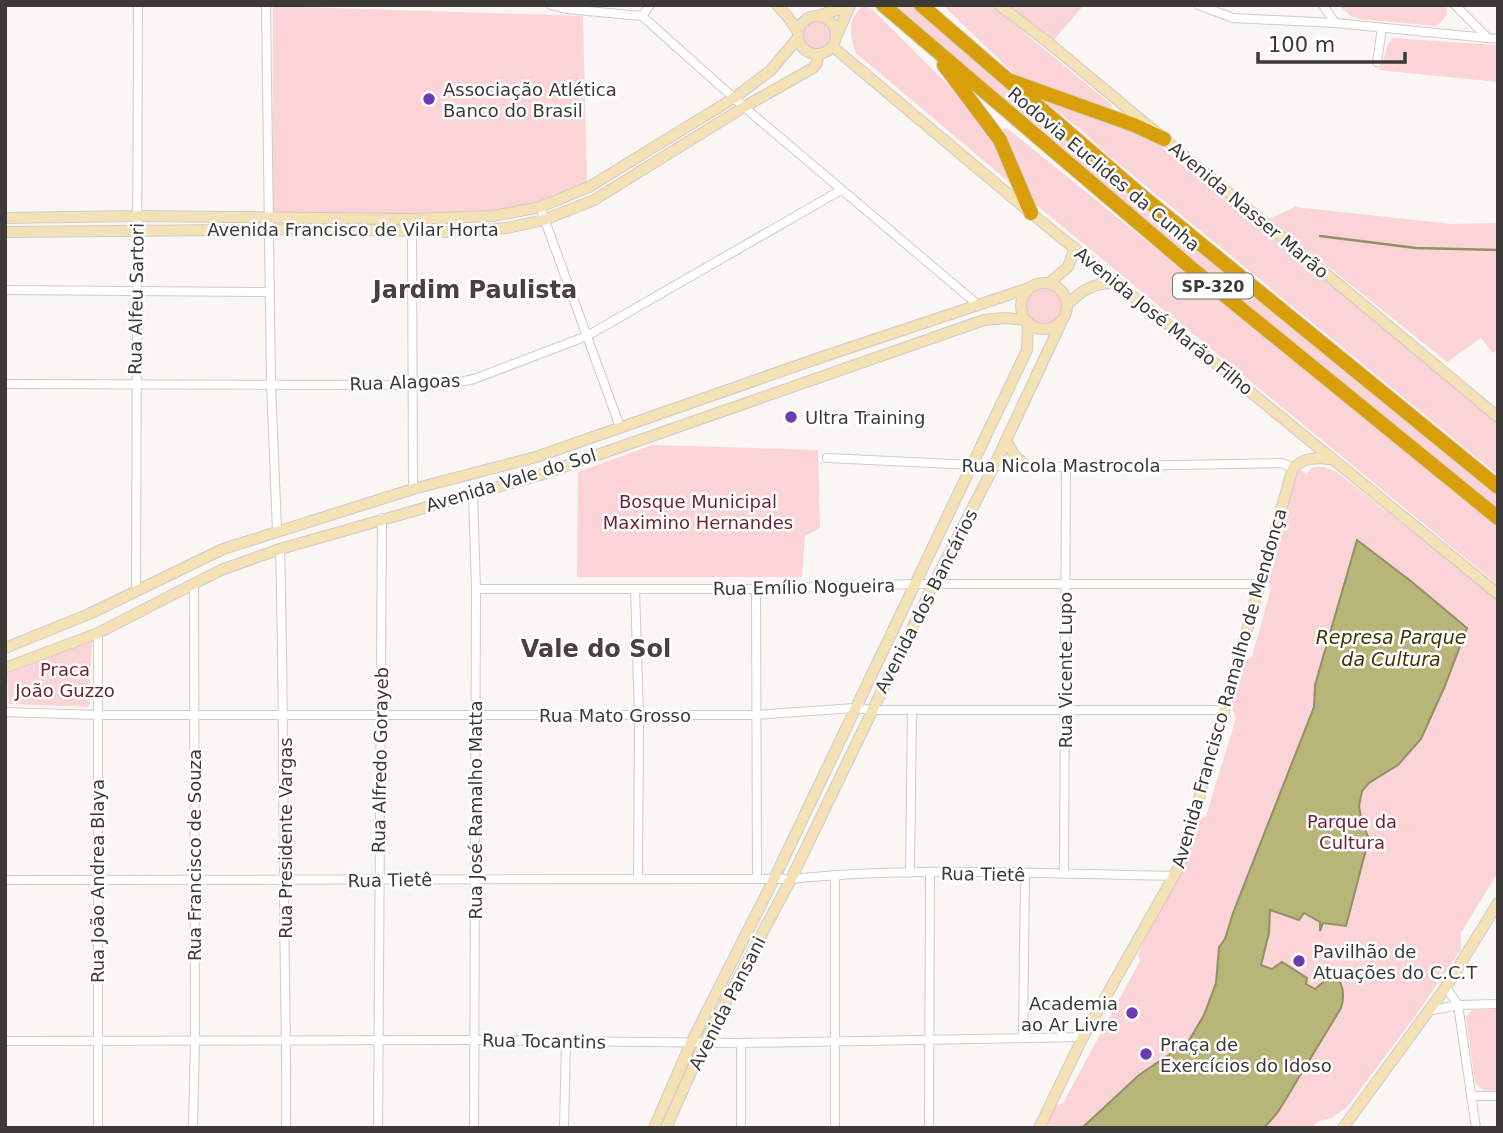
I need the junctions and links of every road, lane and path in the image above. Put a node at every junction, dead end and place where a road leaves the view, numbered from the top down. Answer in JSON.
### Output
{"nodes":[{"id":1,"x":138,"y":5,"type":"edge"},
{"id":2,"x":266,"y":5,"type":"edge"},
{"id":3,"x":551,"y":5,"type":"edge"},
{"id":4,"x":650,"y":5,"type":"edge"},
{"id":5,"x":777,"y":5,"type":"edge"},
{"id":6,"x":850,"y":5,"type":"edge"},
{"id":7,"x":883,"y":5,"type":"edge"},
{"id":8,"x":921,"y":5,"type":"edge"},
{"id":9,"x":999,"y":5,"type":"edge"},
{"id":10,"x":1198,"y":5,"type":"edge"},
{"id":11,"x":1323,"y":5,"type":"edge"},
{"id":12,"x":1455,"y":5,"type":"edge"},
{"id":13,"x":642,"y":16,"type":"junction"},
{"id":14,"x":817,"y":16,"type":"junction"},
{"id":15,"x":1335,"y":23,"type":"junction"},
{"id":16,"x":1382,"y":28,"type":"junction"},
{"id":17,"x":797,"y":35,"type":"junction"},
{"id":18,"x":836,"y":35,"type":"junction"},
{"id":19,"x":1493,"y":39,"type":"edge"},
{"id":20,"x":833,"y":47,"type":"junction"},
{"id":21,"x":933,"y":50,"type":"junction"},
{"id":22,"x":818,"y":55,"type":"junction"},
{"id":23,"x":1377,"y":62,"type":"dead end"},
{"id":24,"x":1003,"y":78,"type":"junction"},
{"id":25,"x":734,"y":97,"type":"junction"},
{"id":26,"x":744,"y":107,"type":"junction"},
{"id":27,"x":696,"y":121,"type":"junction"},
{"id":28,"x":703,"y":133,"type":"junction"},
{"id":29,"x":1164,"y":139,"type":"junction"},
{"id":30,"x":637,"y":158,"type":"junction"},
{"id":31,"x":644,"y":169,"type":"junction"},
{"id":32,"x":841,"y":190,"type":"junction"},
{"id":33,"x":540,"y":207,"type":"junction"},
{"id":34,"x":1031,"y":213,"type":"junction"},
{"id":35,"x":136,"y":216,"type":"junction"},
{"id":36,"x":5,"y":218,"type":"edge"},
{"id":37,"x":544,"y":220,"type":"junction"},
{"id":38,"x":268,"y":224,"type":"junction"},
{"id":39,"x":412,"y":225,"type":"junction"},
{"id":40,"x":136,"y":230,"type":"junction"},
{"id":41,"x":5,"y":232,"type":"edge"},
{"id":42,"x":1074,"y":248,"type":"junction"},
{"id":43,"x":1049,"y":284,"type":"junction"},
{"id":44,"x":1118,"y":284,"type":"junction"},
{"id":45,"x":1029,"y":288,"type":"junction"},
{"id":46,"x":5,"y":290,"type":"edge"},
{"id":47,"x":136,"y":291,"type":"junction"},
{"id":48,"x":269,"y":292,"type":"junction"},
{"id":49,"x":977,"y":304,"type":"junction"},
{"id":50,"x":1067,"y":305,"type":"junction"},
{"id":51,"x":984,"y":320,"type":"junction"},
{"id":52,"x":1026,"y":321,"type":"junction"},
{"id":53,"x":1060,"y":323,"type":"junction"},
{"id":54,"x":587,"y":336,"type":"junction"},
{"id":55,"x":884,"y":336,"type":"junction"},
{"id":56,"x":890,"y":352,"type":"junction"},
{"id":57,"x":822,"y":357,"type":"junction"},
{"id":58,"x":828,"y":374,"type":"junction"},
{"id":59,"x":5,"y":384,"type":"edge"},
{"id":60,"x":135,"y":384,"type":"junction"},
{"id":61,"x":271,"y":384,"type":"junction"},
{"id":62,"x":412,"y":385,"type":"junction"},
{"id":63,"x":1498,"y":417,"type":"edge"},
{"id":64,"x":620,"y":427,"type":"junction"},
{"id":65,"x":1006,"y":440,"type":"junction"},
{"id":66,"x":626,"y":443,"type":"junction"},
{"id":67,"x":827,"y":458,"type":"dead end"},
{"id":68,"x":1332,"y":460,"type":"junction"},
{"id":69,"x":973,"y":466,"type":"junction"},
{"id":70,"x":994,"y":466,"type":"junction"},
{"id":71,"x":1027,"y":466,"type":"junction"},
{"id":72,"x":1066,"y":467,"type":"junction"},
{"id":73,"x":1293,"y":468,"type":"junction"},
{"id":74,"x":472,"y":474,"type":"junction"},
{"id":75,"x":1498,"y":487,"type":"edge"},
{"id":76,"x":413,"y":489,"type":"junction"},
{"id":77,"x":473,"y":493,"type":"junction"},
{"id":78,"x":377,"y":499,"type":"junction"},
{"id":79,"x":382,"y":518,"type":"junction"},
{"id":80,"x":1498,"y":518,"type":"edge"},
{"id":81,"x":277,"y":530,"type":"junction"},
{"id":82,"x":280,"y":549,"type":"junction"},
{"id":83,"x":186,"y":566,"type":"junction"},
{"id":84,"x":194,"y":583,"type":"junction"},
{"id":85,"x":913,"y":584,"type":"junction"},
{"id":86,"x":1258,"y":584,"type":"junction"},
{"id":87,"x":933,"y":585,"type":"junction"},
{"id":88,"x":1065,"y":585,"type":"junction"},
{"id":89,"x":476,"y":589,"type":"junction"},
{"id":90,"x":635,"y":589,"type":"junction"},
{"id":91,"x":756,"y":589,"type":"junction"},
{"id":92,"x":136,"y":592,"type":"junction"},
{"id":93,"x":1498,"y":594,"type":"edge"},
{"id":94,"x":89,"y":614,"type":"junction"},
{"id":95,"x":98,"y":633,"type":"junction"},
{"id":96,"x":5,"y":648,"type":"edge"},
{"id":97,"x":5,"y":668,"type":"edge"},
{"id":98,"x":854,"y":708,"type":"junction"},
{"id":99,"x":1065,"y":708,"type":"junction"},
{"id":100,"x":872,"y":710,"type":"junction"},
{"id":101,"x":912,"y":710,"type":"junction"},
{"id":102,"x":1224,"y":710,"type":"junction"},
{"id":103,"x":5,"y":712,"type":"edge"},
{"id":104,"x":284,"y":714,"type":"junction"},
{"id":105,"x":476,"y":714,"type":"junction"},
{"id":106,"x":98,"y":715,"type":"junction"},
{"id":107,"x":193,"y":715,"type":"junction"},
{"id":108,"x":382,"y":715,"type":"junction"},
{"id":109,"x":639,"y":715,"type":"junction"},
{"id":110,"x":756,"y":715,"type":"junction"},
{"id":111,"x":910,"y":873,"type":"junction"},
{"id":112,"x":930,"y":873,"type":"junction"},
{"id":113,"x":1025,"y":874,"type":"junction"},
{"id":114,"x":1064,"y":874,"type":"junction"},
{"id":115,"x":835,"y":875,"type":"junction"},
{"id":116,"x":1175,"y":876,"type":"junction"},
{"id":117,"x":475,"y":878,"type":"junction"},
{"id":118,"x":638,"y":879,"type":"junction"},
{"id":119,"x":757,"y":879,"type":"junction"},
{"id":120,"x":774,"y":879,"type":"junction"},
{"id":121,"x":791,"y":879,"type":"junction"},
{"id":122,"x":5,"y":880,"type":"edge"},
{"id":123,"x":194,"y":880,"type":"junction"},
{"id":124,"x":284,"y":880,"type":"junction"},
{"id":125,"x":96,"y":881,"type":"junction"},
{"id":126,"x":378,"y":881,"type":"junction"},
{"id":127,"x":1497,"y":907,"type":"edge"},
{"id":128,"x":1446,"y":987,"type":"junction"},
{"id":129,"x":1498,"y":1004,"type":"edge"},
{"id":130,"x":1458,"y":1005,"type":"junction"},
{"id":131,"x":1428,"y":1011,"type":"junction"},
{"id":132,"x":1023,"y":1037,"type":"junction"},
{"id":133,"x":1083,"y":1037,"type":"junction"},
{"id":134,"x":195,"y":1039,"type":"junction"},
{"id":135,"x":377,"y":1040,"type":"junction"},
{"id":136,"x":473,"y":1040,"type":"junction"},
{"id":137,"x":5,"y":1041,"type":"edge"},
{"id":138,"x":287,"y":1041,"type":"junction"},
{"id":139,"x":566,"y":1041,"type":"junction"},
{"id":140,"x":929,"y":1041,"type":"junction"},
{"id":141,"x":97,"y":1042,"type":"junction"},
{"id":142,"x":836,"y":1042,"type":"junction"},
{"id":143,"x":704,"y":1043,"type":"junction"},
{"id":144,"x":741,"y":1043,"type":"junction"},
{"id":145,"x":691,"y":1044,"type":"junction"},
{"id":146,"x":1471,"y":1096,"type":"junction"},
{"id":147,"x":1498,"y":1096,"type":"edge"},
{"id":148,"x":1040,"y":1127,"type":"edge"},
{"id":149,"x":97,"y":1128,"type":"edge"},
{"id":150,"x":193,"y":1128,"type":"edge"},
{"id":151,"x":286,"y":1128,"type":"edge"},
{"id":152,"x":378,"y":1128,"type":"edge"},
{"id":153,"x":474,"y":1128,"type":"edge"},
{"id":154,"x":564,"y":1128,"type":"edge"},
{"id":155,"x":654,"y":1128,"type":"edge"},
{"id":156,"x":666,"y":1128,"type":"edge"},
{"id":157,"x":741,"y":1128,"type":"edge"},
{"id":158,"x":835,"y":1128,"type":"edge"},
{"id":159,"x":929,"y":1128,"type":"edge"},
{"id":160,"x":1343,"y":1128,"type":"edge"},
{"id":161,"x":1476,"y":1128,"type":"edge"}],
"edges":[{"from":1,"to":35,"type":"street","name":"Rua Alfeu Sartori"},
{"from":2,"to":38,"type":"street"},
{"from":3,"to":13,"type":"street"},
{"from":4,"to":13,"type":"street"},
{"from":5,"to":17,"type":"main road"},
{"from":6,"to":14,"type":"main road"},
{"from":6,"to":18,"type":"main road"},
{"from":7,"to":21,"type":"highway","name":"Rodovia Euclides da Cunha","number":"SP-320"},
{"from":8,"to":24,"type":"highway","name":"Rodovia Euclides da Cunha","number":"SP-320"},
{"from":9,"to":29,"type":"main road","name":"Avenida Nasser Marão"},
{"from":10,"to":15,"type":"street"},
{"from":11,"to":15,"type":"street"},
{"from":12,"to":19,"type":"street"},
{"from":13,"to":25,"type":"street"},
{"from":14,"to":17,"type":"main road"},
{"from":14,"to":18,"type":"main road"},
{"from":15,"to":16,"type":"street"},
{"from":16,"to":19,"type":"street"},
{"from":16,"to":23,"type":"street"},
{"from":17,"to":22,"type":"main road"},
{"from":17,"to":25,"type":"main road","name":"Avenida Francisco de Vilar Horta"},
{"from":18,"to":20,"type":"main road"},
{"from":20,"to":22,"type":"main road"},
{"from":20,"to":34,"type":"main road","name":"Avenida José Marão Filho"},
{"from":21,"to":34,"type":"highway"},
{"from":21,"to":80,"type":"highway","name":"Rodovia Euclides da Cunha","number":"SP-320"},
{"from":22,"to":26,"type":"main road","name":"Avenida Francisco de Vilar Horta"},
{"from":24,"to":29,"type":"highway"},
{"from":24,"to":75,"type":"highway","name":"Rodovia Euclides da Cunha","number":"SP-320"},
{"from":25,"to":26,"type":"street"},
{"from":25,"to":27,"type":"main road","name":"Avenida Francisco de Vilar Horta"},
{"from":26,"to":28,"type":"main road","name":"Avenida Francisco de Vilar Horta"},
{"from":26,"to":32,"type":"street"},
{"from":27,"to":28,"type":"main road"},
{"from":27,"to":30,"type":"main road","name":"Avenida Francisco de Vilar Horta"},
{"from":28,"to":31,"type":"main road","name":"Avenida Francisco de Vilar Horta"},
{"from":29,"to":63,"type":"main road","name":"Avenida Nasser Marão"},
{"from":30,"to":31,"type":"main road"},
{"from":30,"to":33,"type":"main road","name":"Avenida Francisco de Vilar Horta"},
{"from":31,"to":37,"type":"main road","name":"Avenida Francisco de Vilar Horta"},
{"from":32,"to":49,"type":"street"},
{"from":32,"to":54,"type":"street","name":"Rua Alagoas"},
{"from":33,"to":37,"type":"street"},
{"from":33,"to":39,"type":"main road","name":"Avenida Francisco de Vilar Horta"},
{"from":34,"to":42,"type":"main road","name":"Avenida José Marão Filho"},
{"from":35,"to":36,"type":"main road","name":"Avenida Francisco de Vilar Horta"},
{"from":35,"to":38,"type":"main road","name":"Avenida Francisco de Vilar Horta"},
{"from":35,"to":40,"type":"street","name":"Rua Alfeu Sartori"},
{"from":37,"to":39,"type":"main road","name":"Avenida Francisco de Vilar Horta"},
{"from":37,"to":54,"type":"street"},
{"from":38,"to":39,"type":"main road","name":"Avenida Francisco de Vilar Horta"},
{"from":38,"to":40,"type":"main road","name":"Avenida Francisco de Vilar Horta"},
{"from":38,"to":48,"type":"street"},
{"from":39,"to":62,"type":"street"},
{"from":40,"to":41,"type":"main road","name":"Avenida Francisco de Vilar Horta"},
{"from":40,"to":47,"type":"street","name":"Rua Alfeu Sartori"},
{"from":42,"to":43,"type":"main road"},
{"from":42,"to":44,"type":"main road","name":"Avenida José Marão Filho"},
{"from":43,"to":45,"type":"main road"},
{"from":43,"to":50,"type":"main road"},
{"from":44,"to":50,"type":"main road"},
{"from":44,"to":68,"type":"main road","name":"Avenida José Marão Filho"},
{"from":45,"to":49,"type":"main road","name":"Avenida Vale do Sol"},
{"from":45,"to":52,"type":"main road"},
{"from":46,"to":47,"type":"street"},
{"from":47,"to":48,"type":"street"},
{"from":47,"to":60,"type":"street","name":"Rua Alfeu Sartori"},
{"from":48,"to":61,"type":"street"},
{"from":49,"to":51,"type":"main road"},
{"from":49,"to":55,"type":"main road","name":"Avenida Vale do Sol"},
{"from":50,"to":53,"type":"main road"},
{"from":51,"to":52,"type":"main road","name":"Avenida Vale do Sol"},
{"from":51,"to":56,"type":"main road","name":"Avenida Vale do Sol"},
{"from":52,"to":53,"type":"main road"},
{"from":52,"to":69,"type":"main road","name":"Avenida dos Bancários"},
{"from":53,"to":65,"type":"main road","name":"Avenida dos Bancários"},
{"from":54,"to":62,"type":"street","name":"Rua Alagoas"},
{"from":54,"to":64,"type":"street"},
{"from":55,"to":56,"type":"main road"},
{"from":55,"to":57,"type":"main road","name":"Avenida Vale do Sol"},
{"from":56,"to":58,"type":"main road","name":"Avenida Vale do Sol"},
{"from":57,"to":58,"type":"main road"},
{"from":57,"to":64,"type":"main road","name":"Avenida Vale do Sol"},
{"from":58,"to":66,"type":"main road","name":"Avenida Vale do Sol"},
{"from":59,"to":60,"type":"street","name":"Rua Alagoas"},
{"from":60,"to":61,"type":"street","name":"Rua Alagoas"},
{"from":60,"to":92,"type":"street","name":"Rua Alfeu Sartori"},
{"from":61,"to":62,"type":"street","name":"Rua Alagoas"},
{"from":61,"to":81,"type":"street"},
{"from":62,"to":76,"type":"street"},
{"from":64,"to":66,"type":"main road"},
{"from":64,"to":74,"type":"main road","name":"Avenida Vale do Sol"},
{"from":65,"to":70,"type":"main road","name":"Avenida dos Bancários"},
{"from":65,"to":71,"type":"main road"},
{"from":66,"to":77,"type":"main road","name":"Avenida Vale do Sol"},
{"from":67,"to":69,"type":"street","name":"Rua Nicola Mastrocola"},
{"from":68,"to":73,"type":"main road"},
{"from":68,"to":93,"type":"main road","name":"Avenida José Marão Filho"},
{"from":69,"to":70,"type":"street","name":"Rua Nicola Mastrocola"},
{"from":69,"to":85,"type":"main road","name":"Avenida dos Bancários"},
{"from":70,"to":71,"type":"street","name":"Rua Nicola Mastrocola"},
{"from":70,"to":87,"type":"main road","name":"Avenida dos Bancários"},
{"from":71,"to":72,"type":"street","name":"Rua Nicola Mastrocola"},
{"from":72,"to":73,"type":"street","name":"Rua Nicola Mastrocola"},
{"from":72,"to":88,"type":"street","name":"Rua Vicente Lupo"},
{"from":73,"to":86,"type":"main road","name":"Avenida Francisco Ramalho de Mendonça"},
{"from":74,"to":76,"type":"main road","name":"Avenida Vale do Sol"},
{"from":74,"to":77,"type":"main road"},
{"from":76,"to":78,"type":"main road","name":"Avenida Vale do Sol"},
{"from":77,"to":79,"type":"main road","name":"Avenida Vale do Sol"},
{"from":77,"to":89,"type":"street","name":"Rua José Ramalho Matta"},
{"from":78,"to":79,"type":"main road"},
{"from":78,"to":81,"type":"main road","name":"Avenida Vale do Sol"},
{"from":79,"to":82,"type":"main road","name":"Avenida Vale do Sol"},
{"from":79,"to":108,"type":"street","name":"Rua Alfredo Gorayeb"},
{"from":81,"to":82,"type":"main road"},
{"from":81,"to":83,"type":"main road","name":"Avenida Vale do Sol"},
{"from":82,"to":84,"type":"main road","name":"Avenida Vale do Sol"},
{"from":82,"to":104,"type":"street","name":"Rua Presidente Vargas"},
{"from":83,"to":84,"type":"main road"},
{"from":83,"to":92,"type":"main road","name":"Avenida Vale do Sol"},
{"from":84,"to":95,"type":"main road","name":"Avenida Vale do Sol"},
{"from":84,"to":107,"type":"street","name":"Rua Francisco de Souza"},
{"from":85,"to":87,"type":"street","name":"Rua Emílio Nogueira"},
{"from":85,"to":91,"type":"street","name":"Rua Emílio Nogueira"},
{"from":85,"to":98,"type":"main road","name":"Avenida dos Bancários"},
{"from":86,"to":88,"type":"street","name":"Rua Emílio Nogueira"},
{"from":86,"to":102,"type":"main road","name":"Avenida Francisco Ramalho de Mendonça"},
{"from":87,"to":88,"type":"street","name":"Rua Emílio Nogueira"},
{"from":87,"to":100,"type":"main road","name":"Avenida dos Bancários"},
{"from":88,"to":99,"type":"street","name":"Rua Vicente Lupo"},
{"from":89,"to":90,"type":"street","name":"Rua Emílio Nogueira"},
{"from":89,"to":105,"type":"street","name":"Rua José Ramalho Matta"},
{"from":90,"to":91,"type":"street","name":"Rua Emílio Nogueira"},
{"from":90,"to":109,"type":"street"},
{"from":91,"to":110,"type":"street"},
{"from":92,"to":94,"type":"main road","name":"Avenida Vale do Sol"},
{"from":94,"to":95,"type":"main road"},
{"from":94,"to":96,"type":"main road","name":"Avenida Vale do Sol"},
{"from":95,"to":97,"type":"main road","name":"Avenida Vale do Sol"},
{"from":95,"to":106,"type":"street","name":"Rua João Andrea Blaya"},
{"from":98,"to":100,"type":"street","name":"Rua Mato Grosso"},
{"from":98,"to":110,"type":"street","name":"Rua Mato Grosso"},
{"from":98,"to":120,"type":"main road","name":"Avenida dos Bancários"},
{"from":99,"to":101,"type":"street","name":"Rua Mato Grosso"},
{"from":99,"to":102,"type":"street","name":"Rua Mato Grosso"},
{"from":99,"to":114,"type":"street","name":"Rua Vicente Lupo"},
{"from":100,"to":101,"type":"street","name":"Rua Mato Grosso"},
{"from":100,"to":121,"type":"main road","name":"Avenida dos Bancários"},
{"from":101,"to":111,"type":"street"},
{"from":102,"to":116,"type":"main road","name":"Avenida Francisco Ramalho de Mendonça"},
{"from":103,"to":106,"type":"street","name":"Rua Mato Grosso"},
{"from":104,"to":107,"type":"street","name":"Rua Mato Grosso"},
{"from":104,"to":108,"type":"street","name":"Rua Mato Grosso"},
{"from":104,"to":124,"type":"street","name":"Rua Presidente Vargas"},
{"from":105,"to":108,"type":"street","name":"Rua Mato Grosso"},
{"from":105,"to":109,"type":"street","name":"Rua Mato Grosso"},
{"from":105,"to":117,"type":"street","name":"Rua José Ramalho Matta"},
{"from":106,"to":107,"type":"street","name":"Rua Mato Grosso"},
{"from":106,"to":125,"type":"street","name":"Rua João Andrea Blaya"},
{"from":107,"to":123,"type":"street","name":"Rua Francisco de Souza"},
{"from":108,"to":126,"type":"street","name":"Rua Alfredo Gorayeb"},
{"from":109,"to":110,"type":"street","name":"Rua Mato Grosso"},
{"from":109,"to":118,"type":"street"},
{"from":110,"to":119,"type":"street"},
{"from":111,"to":112,"type":"street","name":"Rua Tietê"},
{"from":111,"to":115,"type":"street","name":"Rua Tietê"},
{"from":112,"to":113,"type":"street","name":"Rua Tietê"},
{"from":112,"to":140,"type":"street"},
{"from":113,"to":114,"type":"street","name":"Rua Tietê"},
{"from":113,"to":132,"type":"street"},
{"from":114,"to":116,"type":"street","name":"Rua Tietê"},
{"from":115,"to":121,"type":"street","name":"Rua Tietê"},
{"from":115,"to":142,"type":"street"},
{"from":116,"to":133,"type":"main road","name":"Avenida Francisco Ramalho de Mendonça"},
{"from":117,"to":118,"type":"street","name":"Rua Tietê"},
{"from":117,"to":126,"type":"street","name":"Rua Tietê"},
{"from":117,"to":136,"type":"street","name":"Rua José Ramalho Matta"},
{"from":118,"to":119,"type":"street","name":"Rua Tietê"},
{"from":119,"to":120,"type":"street","name":"Rua Tietê"},
{"from":120,"to":121,"type":"street","name":"Rua Tietê"},
{"from":120,"to":145,"type":"main road","name":"Avenida Pansani"},
{"from":121,"to":143,"type":"main road","name":"Avenida Pansani"},
{"from":122,"to":125,"type":"street","name":"Rua Tietê"},
{"from":123,"to":124,"type":"street","name":"Rua Tietê"},
{"from":123,"to":125,"type":"street","name":"Rua Tietê"},
{"from":123,"to":134,"type":"street","name":"Rua Francisco de Souza"},
{"from":124,"to":126,"type":"street","name":"Rua Tietê"},
{"from":124,"to":138,"type":"street","name":"Rua Presidente Vargas"},
{"from":125,"to":141,"type":"street","name":"Rua João Andrea Blaya"},
{"from":126,"to":135,"type":"street","name":"Rua Alfredo Gorayeb"},
{"from":127,"to":128,"type":"main road"},
{"from":128,"to":130,"type":"street"},
{"from":128,"to":131,"type":"main road"},
{"from":129,"to":130,"type":"street"},
{"from":130,"to":131,"type":"street"},
{"from":130,"to":146,"type":"street"},
{"from":131,"to":160,"type":"main road"},
{"from":132,"to":133,"type":"street","name":"Rua Tocantins"},
{"from":132,"to":140,"type":"street","name":"Rua Tocantins"},
{"from":133,"to":148,"type":"main road","name":"Avenida Francisco Ramalho de Mendonça"},
{"from":134,"to":138,"type":"street","name":"Rua Tocantins"},
{"from":134,"to":141,"type":"street","name":"Rua Tocantins"},
{"from":134,"to":150,"type":"street","name":"Rua Francisco de Souza"},
{"from":135,"to":136,"type":"street","name":"Rua Tocantins"},
{"from":135,"to":138,"type":"street","name":"Rua Tocantins"},
{"from":135,"to":152,"type":"street","name":"Rua Alfredo Gorayeb"},
{"from":136,"to":139,"type":"street","name":"Rua Tocantins"},
{"from":136,"to":153,"type":"street","name":"Rua José Ramalho Matta"},
{"from":137,"to":141,"type":"street","name":"Rua Tocantins"},
{"from":138,"to":151,"type":"street","name":"Rua Presidente Vargas"},
{"from":139,"to":145,"type":"street","name":"Rua Tocantins"},
{"from":139,"to":154,"type":"street"},
{"from":140,"to":142,"type":"street","name":"Rua Tocantins"},
{"from":140,"to":159,"type":"street"},
{"from":141,"to":149,"type":"street","name":"Rua João Andrea Blaya"},
{"from":142,"to":144,"type":"street","name":"Rua Tocantins"},
{"from":142,"to":158,"type":"street"},
{"from":143,"to":144,"type":"street","name":"Rua Tocantins"},
{"from":143,"to":145,"type":"street","name":"Rua Tocantins"},
{"from":143,"to":156,"type":"main road","name":"Avenida Pansani"},
{"from":144,"to":157,"type":"street"},
{"from":145,"to":155,"type":"main road","name":"Avenida Pansani"},
{"from":146,"to":147,"type":"street"},
{"from":146,"to":161,"type":"street"}]}
